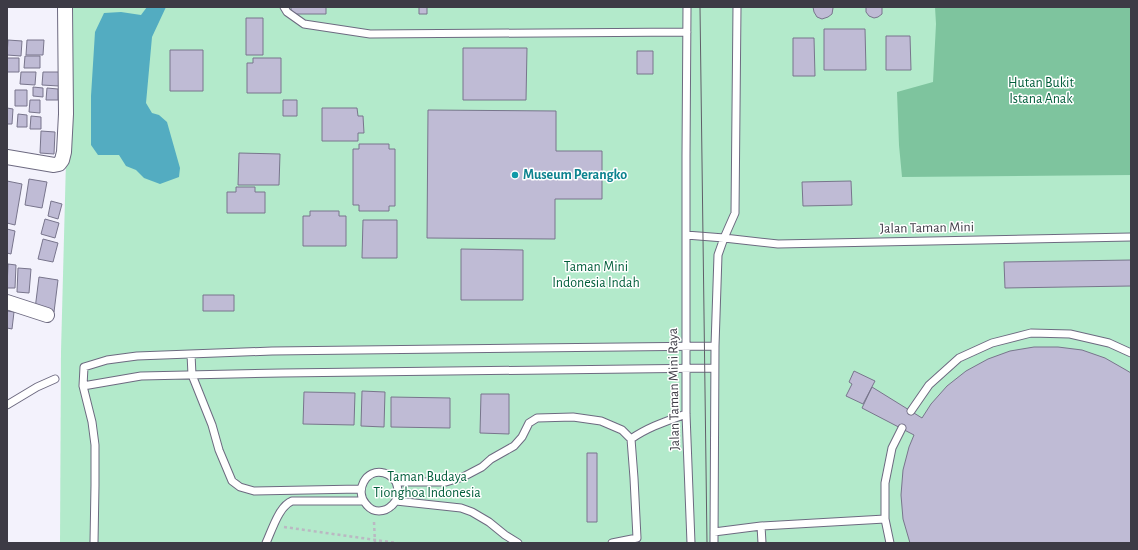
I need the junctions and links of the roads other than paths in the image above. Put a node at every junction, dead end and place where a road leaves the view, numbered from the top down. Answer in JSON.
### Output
{"nodes":[{"id":1,"x":65,"y":7,"type":"edge"},
{"id":2,"x":284,"y":7,"type":"edge"},
{"id":3,"x":687,"y":7,"type":"edge"},
{"id":4,"x":737,"y":7,"type":"edge"},
{"id":5,"x":687,"y":32,"type":"junction"},
{"id":6,"x":7,"y":157,"type":"edge"},
{"id":7,"x":686,"y":235,"type":"junction"},
{"id":8,"x":724,"y":238,"type":"junction"},
{"id":9,"x":1131,"y":238,"type":"edge"},
{"id":10,"x":7,"y":302,"type":"edge"},
{"id":11,"x":47,"y":315,"type":"dead end"},
{"id":12,"x":715,"y":346,"type":"junction"},
{"id":13,"x":686,"y":347,"type":"junction"},
{"id":14,"x":1131,"y":353,"type":"edge"},
{"id":15,"x":191,"y":354,"type":"junction"},
{"id":16,"x":686,"y":368,"type":"junction"},
{"id":17,"x":714,"y":368,"type":"junction"},
{"id":18,"x":192,"y":375,"type":"junction"},
{"id":19,"x":55,"y":379,"type":"dead end"},
{"id":20,"x":83,"y":386,"type":"junction"},
{"id":21,"x":7,"y":405,"type":"edge"},
{"id":22,"x":911,"y":411,"type":"dead end"},
{"id":23,"x":686,"y":414,"type":"junction"},
{"id":24,"x":902,"y":428,"type":"dead end"},
{"id":25,"x":631,"y":439,"type":"junction"},
{"id":26,"x":396,"y":482,"type":"junction"},
{"id":27,"x":360,"y":488,"type":"junction"},
{"id":28,"x":363,"y":501,"type":"junction"},
{"id":29,"x":396,"y":501,"type":"junction"},
{"id":30,"x":885,"y":519,"type":"junction"},
{"id":31,"x":761,"y":526,"type":"junction"},
{"id":32,"x":714,"y":532,"type":"junction"},
{"id":33,"x":638,"y":541,"type":"edge"},
{"id":34,"x":94,"y":543,"type":"edge"},
{"id":35,"x":266,"y":543,"type":"edge"},
{"id":36,"x":518,"y":543,"type":"edge"},
{"id":37,"x":612,"y":543,"type":"edge"},
{"id":38,"x":690,"y":543,"type":"edge"},
{"id":39,"x":714,"y":543,"type":"edge"},
{"id":40,"x":762,"y":543,"type":"edge"},
{"id":41,"x":890,"y":543,"type":"edge"}],
"edges":[{"from":1,"to":6,"type":"street"},
{"from":2,"to":5,"type":"lane"},
{"from":3,"to":5,"type":"lane"},
{"from":4,"to":8,"type":"lane"},
{"from":5,"to":7,"type":"lane"},
{"from":7,"to":8,"type":"lane","name":"Jalan Taman Mini"},
{"from":7,"to":13,"type":"lane","name":"Jalan Taman Mini Raya"},
{"from":8,"to":9,"type":"lane","name":"Jalan Taman Mini"},
{"from":8,"to":12,"type":"lane"},
{"from":10,"to":11,"type":"street"},
{"from":12,"to":13,"type":"lane"},
{"from":12,"to":17,"type":"lane"},
{"from":13,"to":15,"type":"lane"},
{"from":13,"to":16,"type":"lane","name":"Jalan Taman Mini Raya"},
{"from":14,"to":22,"type":"lane"},
{"from":15,"to":18,"type":"lane"},
{"from":15,"to":20,"type":"lane"},
{"from":16,"to":17,"type":"lane"},
{"from":16,"to":18,"type":"lane"},
{"from":16,"to":23,"type":"lane","name":"Jalan Taman Mini Raya"},
{"from":17,"to":32,"type":"lane"},
{"from":18,"to":20,"type":"lane"},
{"from":18,"to":27,"type":"lane"},
{"from":19,"to":21,"type":"lane"},
{"from":20,"to":34,"type":"lane"},
{"from":23,"to":25,"type":"lane"},
{"from":23,"to":38,"type":"lane","name":"Jalan Taman Mini Raya"},
{"from":24,"to":30,"type":"lane"},
{"from":25,"to":26,"type":"lane"},
{"from":25,"to":33,"type":"lane"},
{"from":26,"to":27,"type":"lane"},
{"from":26,"to":29,"type":"lane"},
{"from":27,"to":28,"type":"lane"},
{"from":28,"to":29,"type":"lane"},
{"from":28,"to":35,"type":"lane"},
{"from":29,"to":36,"type":"lane"},
{"from":30,"to":31,"type":"lane"},
{"from":30,"to":41,"type":"lane"},
{"from":31,"to":32,"type":"lane"},
{"from":31,"to":40,"type":"lane"},
{"from":32,"to":39,"type":"lane"},
{"from":33,"to":37,"type":"lane"}]}
